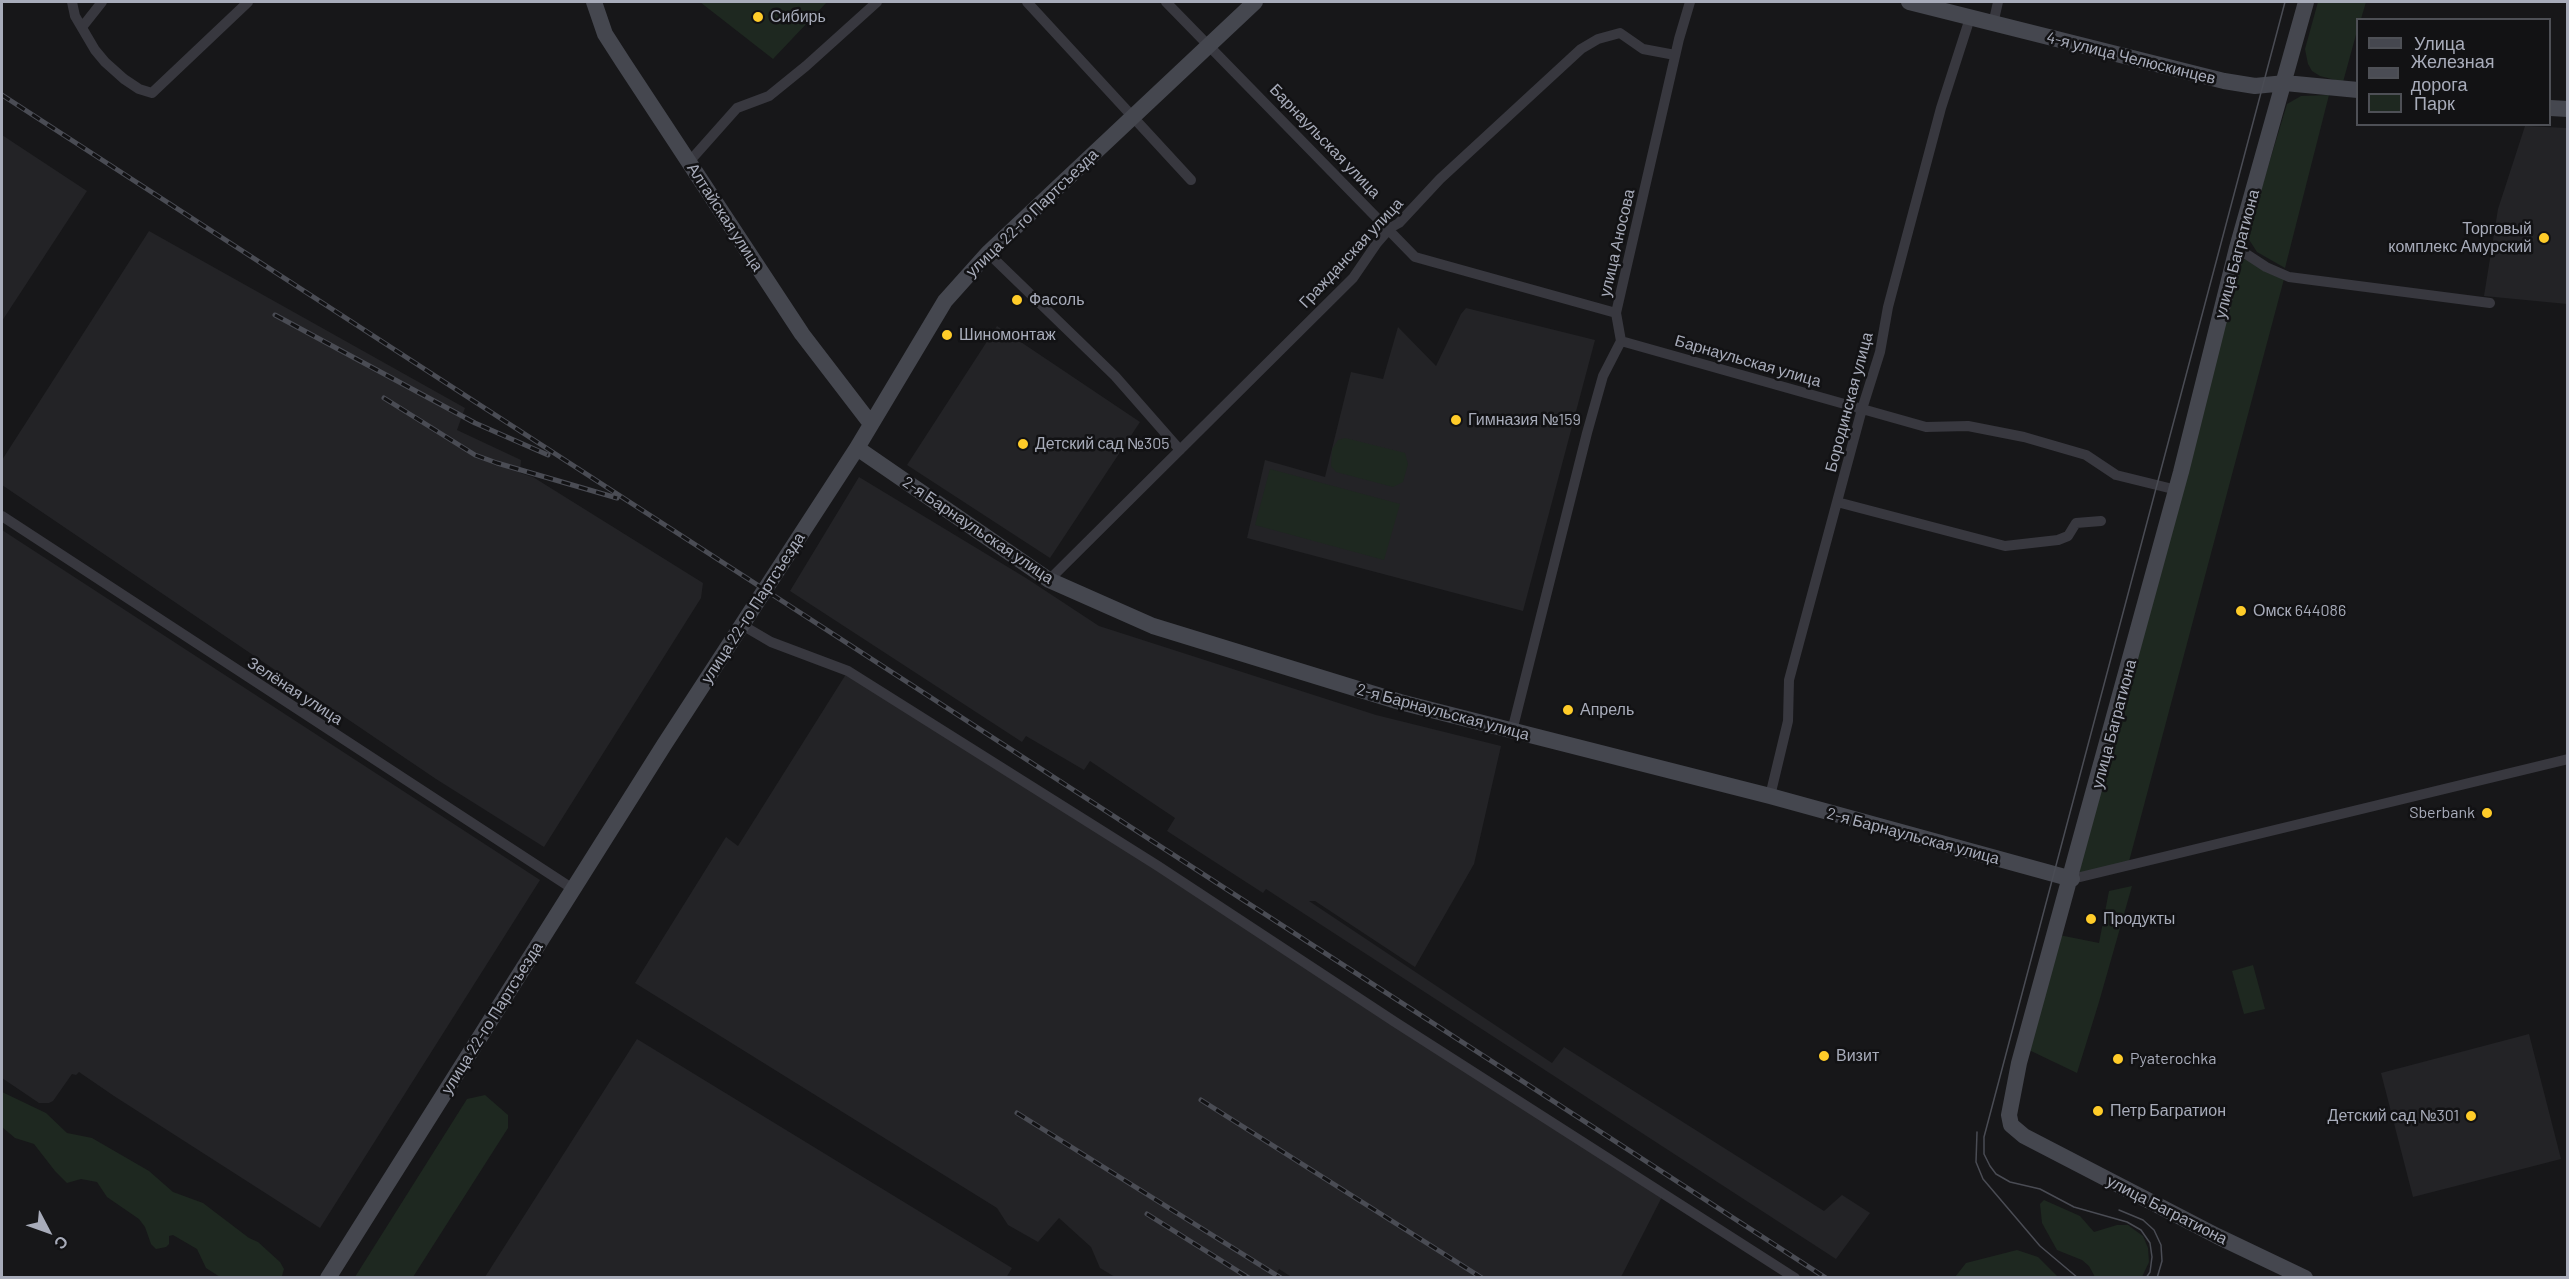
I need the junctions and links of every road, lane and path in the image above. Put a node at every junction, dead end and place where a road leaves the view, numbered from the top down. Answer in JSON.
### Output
{"nodes":[{"id":1,"x":72,"y":2,"type":"edge"},
{"id":2,"x":102,"y":2,"type":"edge"},
{"id":3,"x":248,"y":2,"type":"edge"},
{"id":4,"x":594,"y":2,"type":"edge"},
{"id":5,"x":877,"y":2,"type":"edge"},
{"id":6,"x":1027,"y":2,"type":"edge"},
{"id":7,"x":1166,"y":2,"type":"edge"},
{"id":8,"x":1255,"y":2,"type":"edge"},
{"id":9,"x":1690,"y":2,"type":"edge"},
{"id":10,"x":1909,"y":2,"type":"edge"},
{"id":11,"x":1998,"y":2,"type":"edge"},
{"id":12,"x":2306,"y":2,"type":"edge"},
{"id":13,"x":1970,"y":18,"type":"junction"},
{"id":14,"x":1993,"y":24,"type":"junction"},
{"id":15,"x":82,"y":26,"type":"junction"},
{"id":16,"x":1209,"y":44,"type":"junction"},
{"id":17,"x":1675,"y":55,"type":"junction"},
{"id":18,"x":2285,"y":83,"type":"junction"},
{"id":19,"x":2356,"y":90,"type":"edge"},
{"id":20,"x":2551,"y":108,"type":"edge"},
{"id":21,"x":2568,"y":109,"type":"edge"},
{"id":22,"x":1133,"y":116,"type":"junction"},
{"id":23,"x":689,"y":162,"type":"junction"},
{"id":24,"x":1191,"y":180,"type":"dead end"},
{"id":25,"x":1390,"y":228,"type":"junction"},
{"id":26,"x":2237,"y":248,"type":"junction"},
{"id":27,"x":988,"y":253,"type":"junction"},
{"id":28,"x":2490,"y":303,"type":"dead end"},
{"id":29,"x":1616,"y":313,"type":"junction"},
{"id":30,"x":1621,"y":341,"type":"junction"},
{"id":31,"x":1862,"y":409,"type":"junction"},
{"id":32,"x":871,"y":424,"type":"junction"},
{"id":33,"x":857,"y":448,"type":"junction"},
{"id":34,"x":1180,"y":450,"type":"junction"},
{"id":35,"x":2176,"y":490,"type":"junction"},
{"id":36,"x":1837,"y":502,"type":"junction"},
{"id":37,"x":2,"y":516,"type":"edge"},
{"id":38,"x":2101,"y":522,"type":"dead end"},
{"id":39,"x":1049,"y":580,"type":"junction"},
{"id":40,"x":742,"y":625,"type":"junction"},
{"id":41,"x":1512,"y":731,"type":"junction"},
{"id":42,"x":2568,"y":759,"type":"edge"},
{"id":43,"x":1770,"y":796,"type":"junction"},
{"id":44,"x":2072,"y":879,"type":"junction"},
{"id":45,"x":573,"y":889,"type":"junction"},
{"id":46,"x":328,"y":1278,"type":"edge"},
{"id":47,"x":1796,"y":1278,"type":"edge"},
{"id":48,"x":2305,"y":1278,"type":"edge"}],
"edges":[{"from":1,"to":15,"type":"street"},
{"from":2,"to":15,"type":"street"},
{"from":3,"to":15,"type":"street"},
{"from":4,"to":23,"type":"street","name":"Алтайская улица"},
{"from":5,"to":23,"type":"street"},
{"from":6,"to":22,"type":"street"},
{"from":7,"to":16,"type":"street","name":"Барнаульская улица"},
{"from":8,"to":16,"type":"street","name":"улица 22-го Партсъезда"},
{"from":9,"to":17,"type":"street","name":"улица Аносова"},
{"from":10,"to":13,"type":"street","name":"4-я улица Челюскинцев"},
{"from":11,"to":14,"type":"street"},
{"from":12,"to":18,"type":"street","name":"улица Багратиона"},
{"from":13,"to":14,"type":"street","name":"4-я улица Челюскинцев"},
{"from":13,"to":31,"type":"street","name":"Бородинская улица"},
{"from":14,"to":18,"type":"street","name":"4-я улица Челюскинцев"},
{"from":16,"to":22,"type":"street","name":"улица 22-го Партсъезда"},
{"from":16,"to":25,"type":"street","name":"Барнаульская улица"},
{"from":17,"to":25,"type":"street","name":"Гражданская улица"},
{"from":17,"to":29,"type":"street","name":"улица Аносова"},
{"from":18,"to":19,"type":"street","name":"4-я улица Челюскинцев"},
{"from":18,"to":26,"type":"street","name":"улица Багратиона"},
{"from":20,"to":21,"type":"street"},
{"from":22,"to":24,"type":"street"},
{"from":22,"to":27,"type":"street","name":"улица 22-го Партсъезда"},
{"from":23,"to":32,"type":"street","name":"Алтайская улица"},
{"from":25,"to":29,"type":"street","name":"Барнаульская улица"},
{"from":25,"to":34,"type":"street","name":"Гражданская улица"},
{"from":26,"to":28,"type":"street"},
{"from":26,"to":35,"type":"street","name":"улица Багратиона"},
{"from":27,"to":32,"type":"street","name":"улица 22-го Партсъезда"},
{"from":27,"to":34,"type":"street"},
{"from":29,"to":30,"type":"street","name":"улица Аносова"},
{"from":30,"to":31,"type":"street","name":"Барнаульская улица"},
{"from":30,"to":41,"type":"street"},
{"from":31,"to":35,"type":"street","name":"Барнаульская улица"},
{"from":31,"to":36,"type":"street","name":"Бородинская улица"},
{"from":32,"to":33,"type":"street","name":"улица 22-го Партсъезда"},
{"from":33,"to":39,"type":"street","name":"2-я Барнаульская улица"},
{"from":33,"to":40,"type":"street","name":"улица 22-го Партсъезда"},
{"from":34,"to":39,"type":"street","name":"Гражданская улица"},
{"from":35,"to":44,"type":"street","name":"улица Багратиона"},
{"from":36,"to":38,"type":"street"},
{"from":36,"to":43,"type":"street","name":"Бородинская улица"},
{"from":37,"to":45,"type":"street","name":"Зелёная улица"},
{"from":39,"to":41,"type":"street","name":"2-я Барнаульская улица"},
{"from":40,"to":45,"type":"street","name":"улица 22-го Партсъезда"},
{"from":40,"to":47,"type":"street"},
{"from":41,"to":43,"type":"street","name":"2-я Барнаульская улица"},
{"from":42,"to":44,"type":"street"},
{"from":43,"to":44,"type":"street","name":"2-я Барнаульская улица"},
{"from":44,"to":48,"type":"street","name":"улица Багратиона"},
{"from":45,"to":46,"type":"street","name":"улица 22-го Партсъезда"}]}
